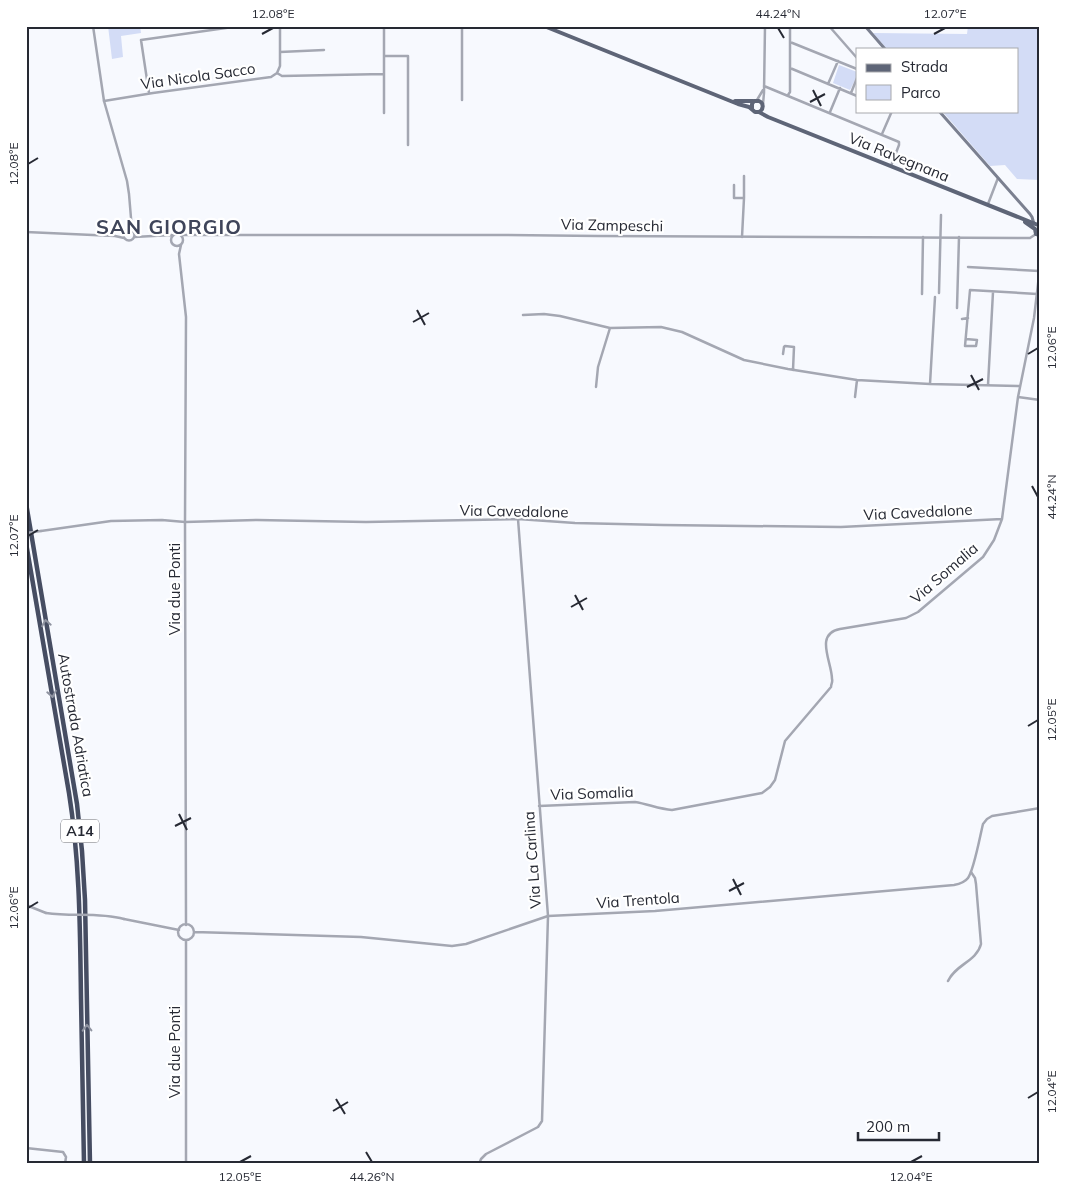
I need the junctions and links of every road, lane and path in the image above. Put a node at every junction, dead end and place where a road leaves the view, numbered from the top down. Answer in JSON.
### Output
{"nodes":[{"id":1,"x":93,"y":26,"type":"edge"},
{"id":2,"x":240,"y":26,"type":"edge"},
{"id":3,"x":280,"y":26,"type":"edge"},
{"id":4,"x":384,"y":26,"type":"edge"},
{"id":5,"x":462,"y":26,"type":"edge"},
{"id":6,"x":544,"y":26,"type":"edge"},
{"id":7,"x":765,"y":26,"type":"edge"},
{"id":8,"x":790,"y":26,"type":"edge"},
{"id":9,"x":829,"y":26,"type":"edge"},
{"id":10,"x":865,"y":26,"type":"edge"},
{"id":11,"x":790,"y":42,"type":"junction"},
{"id":12,"x":884,"y":48,"type":"edge"},
{"id":13,"x":324,"y":50,"type":"dead end"},
{"id":14,"x":280,"y":52,"type":"junction"},
{"id":15,"x":384,"y":56,"type":"junction"},
{"id":16,"x":856,"y":57,"type":"edge"},
{"id":17,"x":838,"y":61,"type":"junction"},
{"id":18,"x":790,"y":68,"type":"junction"},
{"id":19,"x":856,"y":69,"type":"edge"},
{"id":20,"x":277,"y":73,"type":"junction"},
{"id":21,"x":384,"y":74,"type":"junction"},
{"id":22,"x":856,"y":80,"type":"edge"},
{"id":23,"x":828,"y":84,"type":"junction"},
{"id":24,"x":764,"y":87,"type":"junction"},
{"id":25,"x":840,"y":88,"type":"junction"},
{"id":26,"x":851,"y":93,"type":"junction"},
{"id":27,"x":149,"y":94,"type":"junction"},
{"id":28,"x":788,"y":95,"type":"junction"},
{"id":29,"x":856,"y":96,"type":"edge"},
{"id":30,"x":462,"y":100,"type":"dead end"},
{"id":31,"x":755,"y":101,"type":"junction"},
{"id":32,"x":104,"y":102,"type":"junction"},
{"id":33,"x":733,"y":102,"type":"junction"},
{"id":34,"x":763,"y":107,"type":"junction"},
{"id":35,"x":752,"y":109,"type":"junction"},
{"id":36,"x":758,"y":112,"type":"junction"},
{"id":37,"x":830,"y":112,"type":"junction"},
{"id":38,"x":892,"y":112,"type":"edge"},
{"id":39,"x":940,"y":112,"type":"edge"},
{"id":40,"x":384,"y":113,"type":"dead end"},
{"id":41,"x":768,"y":117,"type":"junction"},
{"id":42,"x":882,"y":134,"type":"junction"},
{"id":43,"x":408,"y":145,"type":"dead end"},
{"id":44,"x":891,"y":166,"type":"junction"},
{"id":45,"x":744,"y":176,"type":"dead end"},
{"id":46,"x":998,"y":178,"type":"junction"},
{"id":47,"x":734,"y":185,"type":"dead end"},
{"id":48,"x":744,"y":198,"type":"junction"},
{"id":49,"x":987,"y":206,"type":"junction"},
{"id":50,"x":1026,"y":209,"type":"junction"},
{"id":51,"x":942,"y":215,"type":"dead end"},
{"id":52,"x":1022,"y":219,"type":"junction"},
{"id":53,"x":1027,"y":220,"type":"junction"},
{"id":54,"x":131,"y":221,"type":"junction"},
{"id":55,"x":1037,"y":229,"type":"edge"},
{"id":56,"x":125,"y":231,"type":"junction"},
{"id":57,"x":26,"y":232,"type":"edge"},
{"id":58,"x":133,"y":232,"type":"junction"},
{"id":59,"x":173,"y":235,"type":"junction"},
{"id":60,"x":181,"y":235,"type":"junction"},
{"id":61,"x":187,"y":235,"type":"junction"},
{"id":62,"x":115,"y":236,"type":"junction"},
{"id":63,"x":166,"y":236,"type":"junction"},
{"id":64,"x":134,"y":237,"type":"junction"},
{"id":65,"x":142,"y":237,"type":"junction"},
{"id":66,"x":742,"y":237,"type":"junction"},
{"id":67,"x":923,"y":237,"type":"junction"},
{"id":68,"x":940,"y":237,"type":"junction"},
{"id":69,"x":124,"y":238,"type":"junction"},
{"id":70,"x":958,"y":238,"type":"junction"},
{"id":71,"x":184,"y":239,"type":"junction"},
{"id":72,"x":171,"y":240,"type":"junction"},
{"id":73,"x":181,"y":245,"type":"junction"},
{"id":74,"x":174,"y":246,"type":"junction"},
{"id":75,"x":179,"y":254,"type":"junction"},
{"id":76,"x":968,"y":267,"type":"dead end"},
{"id":77,"x":1040,"y":269,"type":"edge"},
{"id":78,"x":993,"y":292,"type":"junction"},
{"id":79,"x":939,"y":293,"type":"dead end"},
{"id":80,"x":922,"y":294,"type":"dead end"},
{"id":81,"x":1037,"y":294,"type":"junction"},
{"id":82,"x":935,"y":297,"type":"dead end"},
{"id":83,"x":957,"y":308,"type":"dead end"},
{"id":84,"x":1035,"y":310,"type":"junction"},
{"id":85,"x":1040,"y":310,"type":"edge"},
{"id":86,"x":523,"y":316,"type":"dead end"},
{"id":87,"x":968,"y":318,"type":"junction"},
{"id":88,"x":962,"y":319,"type":"dead end"},
{"id":89,"x":610,"y":328,"type":"junction"},
{"id":90,"x":966,"y":339,"type":"junction"},
{"id":91,"x":784,"y":354,"type":"dead end"},
{"id":92,"x":793,"y":370,"type":"junction"},
{"id":93,"x":857,"y":380,"type":"junction"},
{"id":94,"x":930,"y":384,"type":"junction"},
{"id":95,"x":988,"y":385,"type":"junction"},
{"id":96,"x":1020,"y":386,"type":"junction"},
{"id":97,"x":596,"y":388,"type":"dead end"},
{"id":98,"x":855,"y":397,"type":"dead end"},
{"id":99,"x":1018,"y":397,"type":"junction"},
{"id":100,"x":1040,"y":400,"type":"edge"},
{"id":101,"x":26,"y":503,"type":"edge"},
{"id":102,"x":518,"y":519,"type":"junction"},
{"id":103,"x":1002,"y":519,"type":"junction"},
{"id":104,"x":185,"y":522,"type":"junction"},
{"id":105,"x":26,"y":533,"type":"edge"},
{"id":106,"x":26,"y":543,"type":"edge"},
{"id":107,"x":539,"y":806,"type":"junction"},
{"id":108,"x":1040,"y":808,"type":"edge"},
{"id":109,"x":971,"y":872,"type":"junction"},
{"id":110,"x":26,"y":905,"type":"edge"},
{"id":111,"x":548,"y":916,"type":"junction"},
{"id":112,"x":186,"y":925,"type":"junction"},
{"id":113,"x":179,"y":930,"type":"junction"},
{"id":114,"x":194,"y":932,"type":"junction"},
{"id":115,"x":186,"y":940,"type":"junction"},
{"id":116,"x":948,"y":981,"type":"dead end"},
{"id":117,"x":26,"y":1148,"type":"edge"},
{"id":118,"x":1040,"y":1162,"type":"edge"},
{"id":119,"x":66,"y":1164,"type":"edge"},
{"id":120,"x":84,"y":1164,"type":"edge"},
{"id":121,"x":90,"y":1164,"type":"edge"},
{"id":122,"x":186,"y":1164,"type":"edge"},
{"id":123,"x":479,"y":1164,"type":"edge"},
{"id":124,"x":1032,"y":1164,"type":"edge"}],
"edges":[{"from":1,"to":32,"type":"street"},
{"from":2,"to":27,"type":"street"},
{"from":3,"to":14,"type":"street","name":"Via Nicola Sacco"},
{"from":4,"to":15,"type":"street"},
{"from":5,"to":30,"type":"street"},
{"from":6,"to":33,"type":"main road"},
{"from":7,"to":24,"type":"street"},
{"from":8,"to":11,"type":"street"},
{"from":9,"to":16,"type":"street"},
{"from":10,"to":12,"type":"main road"},
{"from":11,"to":17,"type":"street"},
{"from":11,"to":18,"type":"street"},
{"from":13,"to":14,"type":"street"},
{"from":14,"to":20,"type":"street","name":"Via Nicola Sacco"},
{"from":15,"to":21,"type":"street"},
{"from":15,"to":43,"type":"street"},
{"from":17,"to":19,"type":"street"},
{"from":17,"to":23,"type":"street"},
{"from":18,"to":23,"type":"street"},
{"from":18,"to":28,"type":"street"},
{"from":20,"to":21,"type":"street"},
{"from":20,"to":27,"type":"street","name":"Via Nicola Sacco"},
{"from":21,"to":40,"type":"street"},
{"from":22,"to":26,"type":"street"},
{"from":23,"to":25,"type":"street"},
{"from":24,"to":28,"type":"street"},
{"from":24,"to":31,"type":"street"},
{"from":24,"to":34,"type":"street"},
{"from":25,"to":26,"type":"street"},
{"from":25,"to":37,"type":"street"},
{"from":26,"to":29,"type":"street"},
{"from":27,"to":32,"type":"street","name":"Via Nicola Sacco"},
{"from":28,"to":37,"type":"street"},
{"from":31,"to":33,"type":"main road"},
{"from":31,"to":34,"type":"main road"},
{"from":31,"to":35,"type":"main road"},
{"from":32,"to":54,"type":"street"},
{"from":33,"to":35,"type":"main road"},
{"from":34,"to":36,"type":"main road"},
{"from":34,"to":41,"type":"main road"},
{"from":35,"to":36,"type":"main road"},
{"from":36,"to":41,"type":"main road","name":"Via Ravegnana"},
{"from":37,"to":42,"type":"street"},
{"from":38,"to":42,"type":"street"},
{"from":39,"to":46,"type":"main road"},
{"from":41,"to":44,"type":"main road","name":"Via Ravegnana"},
{"from":42,"to":44,"type":"street"},
{"from":44,"to":49,"type":"main road","name":"Via Ravegnana"},
{"from":45,"to":48,"type":"street"},
{"from":46,"to":49,"type":"street"},
{"from":46,"to":50,"type":"main road"},
{"from":47,"to":48,"type":"street"},
{"from":48,"to":66,"type":"street"},
{"from":49,"to":52,"type":"main road","name":"Via Ravegnana"},
{"from":50,"to":53,"type":"main road"},
{"from":50,"to":55,"type":"main road"},
{"from":51,"to":68,"type":"street"},
{"from":52,"to":53,"type":"main road","name":"Via Ravegnana"},
{"from":52,"to":55,"type":"main road","name":"Via Ravegnana"},
{"from":53,"to":55,"type":"main road","name":"Via Ravegnana"},
{"from":54,"to":56,"type":"street"},
{"from":54,"to":58,"type":"street"},
{"from":55,"to":70,"type":"street","name":"Via Zampeschi"},
{"from":56,"to":58,"type":"street"},
{"from":56,"to":62,"type":"street"},
{"from":56,"to":69,"type":"street"},
{"from":57,"to":62,"type":"street"},
{"from":58,"to":64,"type":"street"},
{"from":58,"to":65,"type":"street"},
{"from":59,"to":60,"type":"street"},
{"from":59,"to":63,"type":"street"},
{"from":59,"to":72,"type":"street"},
{"from":60,"to":61,"type":"street","name":"Via Zampeschi"},
{"from":60,"to":71,"type":"street"},
{"from":61,"to":66,"type":"street","name":"Via Zampeschi"},
{"from":61,"to":71,"type":"street"},
{"from":62,"to":69,"type":"street"},
{"from":63,"to":65,"type":"street"},
{"from":63,"to":72,"type":"street"},
{"from":64,"to":65,"type":"street"},
{"from":64,"to":69,"type":"street"},
{"from":66,"to":67,"type":"street","name":"Via Zampeschi"},
{"from":67,"to":68,"type":"street","name":"Via Zampeschi"},
{"from":67,"to":80,"type":"street"},
{"from":68,"to":70,"type":"street","name":"Via Zampeschi"},
{"from":68,"to":79,"type":"street"},
{"from":70,"to":83,"type":"street"},
{"from":71,"to":73,"type":"street"},
{"from":72,"to":74,"type":"street"},
{"from":73,"to":74,"type":"street"},
{"from":73,"to":75,"type":"street","name":"Via due Ponti"},
{"from":74,"to":75,"type":"street","name":"Via due Ponti"},
{"from":75,"to":104,"type":"street","name":"Via due Ponti"},
{"from":76,"to":77,"type":"street"},
{"from":77,"to":81,"type":"street","name":"Via Somalia"},
{"from":78,"to":81,"type":"street"},
{"from":78,"to":87,"type":"street"},
{"from":78,"to":95,"type":"street"},
{"from":81,"to":84,"type":"street","name":"Via Somalia"},
{"from":82,"to":94,"type":"street"},
{"from":84,"to":85,"type":"street"},
{"from":84,"to":96,"type":"street","name":"Via Somalia"},
{"from":86,"to":89,"type":"street"},
{"from":87,"to":88,"type":"street"},
{"from":87,"to":90,"type":"street"},
{"from":89,"to":92,"type":"street"},
{"from":89,"to":97,"type":"street"},
{"from":90,"to":90,"type":"street"},
{"from":91,"to":92,"type":"street"},
{"from":92,"to":93,"type":"street"},
{"from":93,"to":94,"type":"street"},
{"from":93,"to":98,"type":"street"},
{"from":94,"to":95,"type":"street"},
{"from":95,"to":96,"type":"street"},
{"from":96,"to":99,"type":"street","name":"Via Somalia"},
{"from":99,"to":100,"type":"street"},
{"from":99,"to":103,"type":"street","name":"Via Somalia"},
{"from":121,"to":101,"type":"highway","name":"Autostrada Adriatica","number":"A14","one_way":true},
{"from":102,"to":103,"type":"street","name":"Via Cavedalone"},
{"from":102,"to":104,"type":"street","name":"Via Cavedalone"},
{"from":102,"to":107,"type":"street","name":"Via La Carlina"},
{"from":103,"to":107,"type":"street","name":"Via Somalia"},
{"from":104,"to":105,"type":"street","name":"Via Cavedalone","bridge":true},
{"from":104,"to":112,"type":"street","name":"Via due Ponti"},
{"from":106,"to":120,"type":"highway","name":"Autostrada Adriatica","number":"A14","one_way":true},
{"from":107,"to":111,"type":"street","name":"Via La Carlina"},
{"from":108,"to":109,"type":"street"},
{"from":109,"to":111,"type":"street","name":"Via Trentola"},
{"from":109,"to":116,"type":"street"},
{"from":110,"to":113,"type":"street","bridge":true},
{"from":111,"to":114,"type":"street","name":"Via Trentola"},
{"from":111,"to":123,"type":"street","name":"Via La Carlina"},
{"from":112,"to":113,"type":"street"},
{"from":112,"to":114,"type":"street"},
{"from":113,"to":115,"type":"street"},
{"from":114,"to":115,"type":"street"},
{"from":115,"to":122,"type":"street","name":"Via due Ponti"},
{"from":117,"to":119,"type":"street"},
{"from":118,"to":124,"type":"street"}]}
